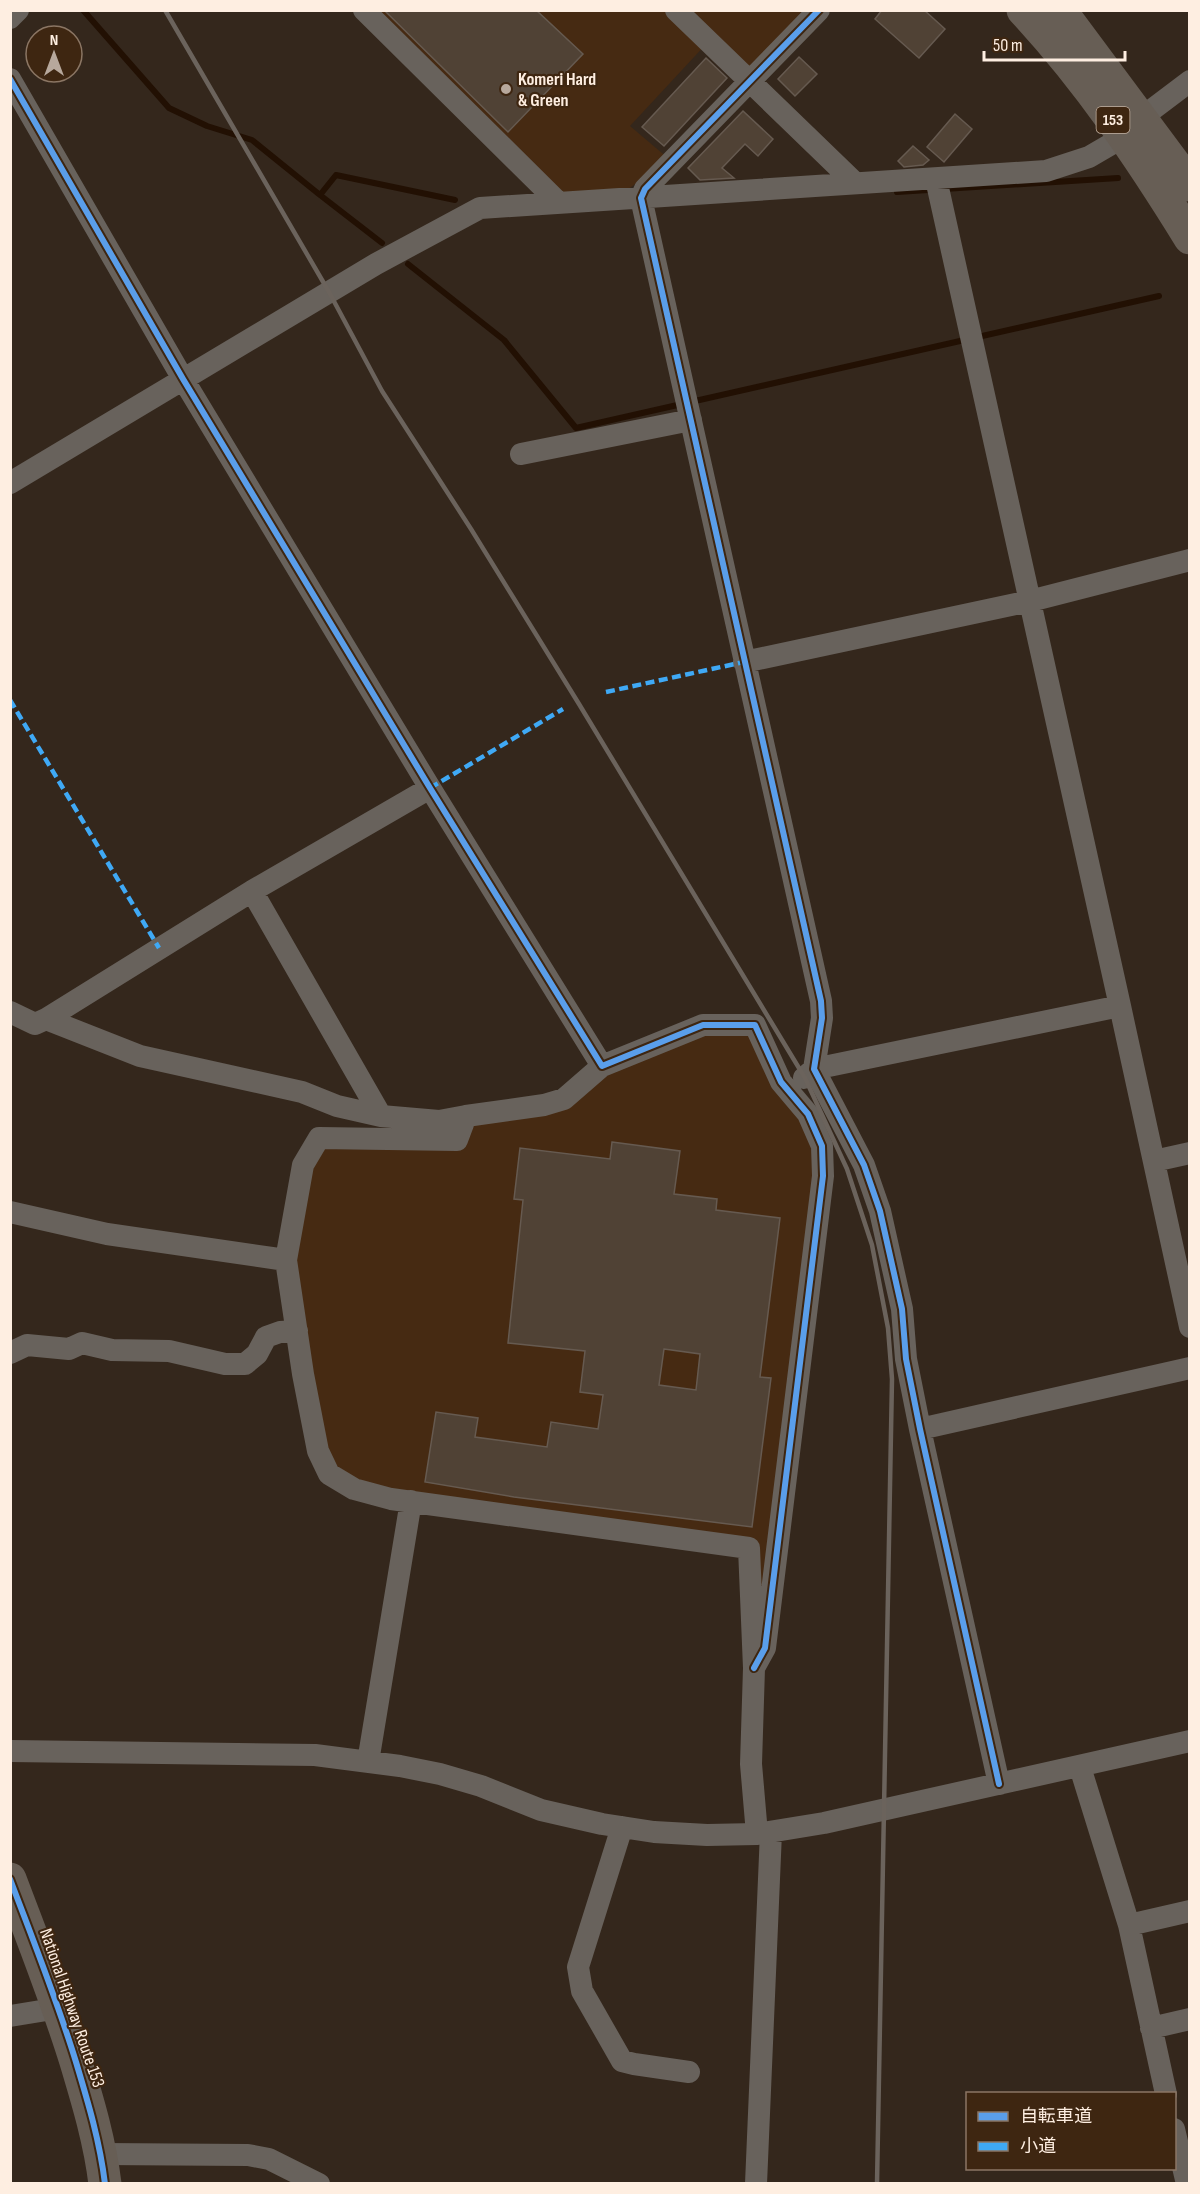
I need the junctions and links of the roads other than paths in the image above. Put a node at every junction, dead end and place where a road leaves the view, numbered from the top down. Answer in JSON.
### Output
{"nodes":[{"id":1,"x":18,"y":10,"type":"edge"},
{"id":2,"x":363,"y":10,"type":"edge"},
{"id":3,"x":676,"y":10,"type":"edge"},
{"id":4,"x":819,"y":10,"type":"edge"},
{"id":5,"x":1023,"y":10,"type":"edge"},
{"id":6,"x":1060,"y":10,"type":"edge"},
{"id":7,"x":10,"y":18,"type":"edge"},
{"id":8,"x":10,"y":79,"type":"edge"},
{"id":9,"x":1190,"y":81,"type":"edge"},
{"id":10,"x":749,"y":82,"type":"junction"},
{"id":11,"x":1133,"y":127,"type":"junction"},
{"id":12,"x":855,"y":183,"type":"junction"},
{"id":13,"x":1190,"y":185,"type":"edge"},
{"id":14,"x":938,"y":187,"type":"junction"},
{"id":15,"x":558,"y":202,"type":"junction"},
{"id":16,"x":642,"y":206,"type":"junction"},
{"id":17,"x":1190,"y":238,"type":"edge"},
{"id":18,"x":183,"y":379,"type":"junction"},
{"id":19,"x":688,"y":408,"type":"junction"},
{"id":20,"x":521,"y":454,"type":"dead end"},
{"id":21,"x":10,"y":483,"type":"edge"},
{"id":22,"x":1190,"y":560,"type":"edge"},
{"id":23,"x":1030,"y":601,"type":"junction"},
{"id":24,"x":744,"y":662,"type":"junction"},
{"id":25,"x":430,"y":788,"type":"junction"},
{"id":26,"x":252,"y":891,"type":"junction"},
{"id":27,"x":1120,"y":1006,"type":"junction"},
{"id":28,"x":10,"y":1012,"type":"edge"},
{"id":29,"x":46,"y":1018,"type":"junction"},
{"id":30,"x":602,"y":1066,"type":"junction"},
{"id":31,"x":814,"y":1069,"type":"junction"},
{"id":32,"x":789,"y":1091,"type":"junction"},
{"id":33,"x":381,"y":1116,"type":"junction"},
{"id":34,"x":466,"y":1116,"type":"junction"},
{"id":35,"x":1190,"y":1153,"type":"edge"},
{"id":36,"x":1154,"y":1161,"type":"junction"},
{"id":37,"x":10,"y":1212,"type":"edge"},
{"id":38,"x":286,"y":1260,"type":"junction"},
{"id":39,"x":1190,"y":1327,"type":"edge"},
{"id":40,"x":297,"y":1332,"type":"junction"},
{"id":41,"x":10,"y":1353,"type":"edge"},
{"id":42,"x":1190,"y":1368,"type":"edge"},
{"id":43,"x":920,"y":1429,"type":"junction"},
{"id":44,"x":411,"y":1502,"type":"junction"},
{"id":45,"x":754,"y":1668,"type":"junction"},
{"id":46,"x":1190,"y":1741,"type":"edge"},
{"id":47,"x":10,"y":1751,"type":"edge"},
{"id":48,"x":368,"y":1762,"type":"junction"},
{"id":49,"x":1080,"y":1767,"type":"junction"},
{"id":50,"x":999,"y":1784,"type":"junction"},
{"id":51,"x":622,"y":1827,"type":"junction"},
{"id":52,"x":764,"y":1833,"type":"junction"},
{"id":53,"x":10,"y":1879,"type":"edge"},
{"id":54,"x":1190,"y":1911,"type":"edge"},
{"id":55,"x":1129,"y":1925,"type":"junction"},
{"id":56,"x":59,"y":2008,"type":"junction"},
{"id":57,"x":10,"y":2016,"type":"edge"},
{"id":58,"x":1190,"y":2019,"type":"edge"},
{"id":59,"x":1151,"y":2028,"type":"junction"},
{"id":60,"x":688,"y":2072,"type":"dead end"},
{"id":61,"x":1166,"y":2092,"type":"edge"},
{"id":62,"x":1176,"y":2137,"type":"edge"},
{"id":63,"x":103,"y":2169,"type":"edge"},
{"id":64,"x":320,"y":2184,"type":"edge"},
{"id":65,"x":756,"y":2184,"type":"edge"},
{"id":66,"x":1187,"y":2184,"type":"edge"}],
"edges":[{"from":1,"to":7,"type":"street"},
{"from":2,"to":15,"type":"street"},
{"from":3,"to":10,"type":"street"},
{"from":4,"to":10,"type":"street"},
{"from":5,"to":11,"type":"highway","number":"153"},
{"from":6,"to":11,"type":"highway","number":"153"},
{"from":8,"to":18,"type":"street"},
{"from":9,"to":11,"type":"street"},
{"from":10,"to":12,"type":"street"},
{"from":10,"to":16,"type":"street"},
{"from":11,"to":13,"type":"highway","number":"153"},
{"from":11,"to":14,"type":"street"},
{"from":11,"to":17,"type":"highway","number":"153"},
{"from":12,"to":14,"type":"street"},
{"from":12,"to":16,"type":"street"},
{"from":14,"to":23,"type":"street"},
{"from":15,"to":16,"type":"street"},
{"from":15,"to":18,"type":"street"},
{"from":16,"to":19,"type":"street"},
{"from":18,"to":21,"type":"street"},
{"from":18,"to":25,"type":"street"},
{"from":19,"to":20,"type":"street"},
{"from":19,"to":24,"type":"street"},
{"from":22,"to":23,"type":"street"},
{"from":23,"to":24,"type":"street"},
{"from":23,"to":27,"type":"street"},
{"from":24,"to":31,"type":"street"},
{"from":25,"to":26,"type":"street"},
{"from":25,"to":30,"type":"street"},
{"from":26,"to":29,"type":"street"},
{"from":26,"to":33,"type":"street"},
{"from":27,"to":31,"type":"street"},
{"from":27,"to":36,"type":"street"},
{"from":28,"to":29,"type":"street"},
{"from":29,"to":33,"type":"street"},
{"from":30,"to":32,"type":"street"},
{"from":30,"to":34,"type":"street"},
{"from":31,"to":32,"type":"street"},
{"from":31,"to":43,"type":"street"},
{"from":32,"to":45,"type":"street"},
{"from":33,"to":34,"type":"street"},
{"from":34,"to":38,"type":"street"},
{"from":35,"to":36,"type":"street"},
{"from":36,"to":39,"type":"street"},
{"from":37,"to":38,"type":"street"},
{"from":38,"to":40,"type":"street"},
{"from":40,"to":41,"type":"street"},
{"from":40,"to":44,"type":"street"},
{"from":42,"to":43,"type":"street"},
{"from":43,"to":50,"type":"street"},
{"from":44,"to":45,"type":"street"},
{"from":44,"to":48,"type":"street"},
{"from":45,"to":52,"type":"street"},
{"from":46,"to":49,"type":"street"},
{"from":47,"to":48,"type":"street"},
{"from":48,"to":51,"type":"street"},
{"from":49,"to":50,"type":"street"},
{"from":49,"to":55,"type":"street"},
{"from":50,"to":52,"type":"street"},
{"from":51,"to":52,"type":"street"},
{"from":51,"to":60,"type":"street"},
{"from":52,"to":65,"type":"street"},
{"from":53,"to":56,"type":"highway","name":"National Highway Route 153"},
{"from":54,"to":55,"type":"street"},
{"from":55,"to":59,"type":"street"},
{"from":56,"to":57,"type":"street"},
{"from":56,"to":63,"type":"highway","name":"National Highway Route 153"},
{"from":58,"to":59,"type":"street"},
{"from":59,"to":61,"type":"street"},
{"from":62,"to":66,"type":"street"},
{"from":63,"to":64,"type":"street"}]}
